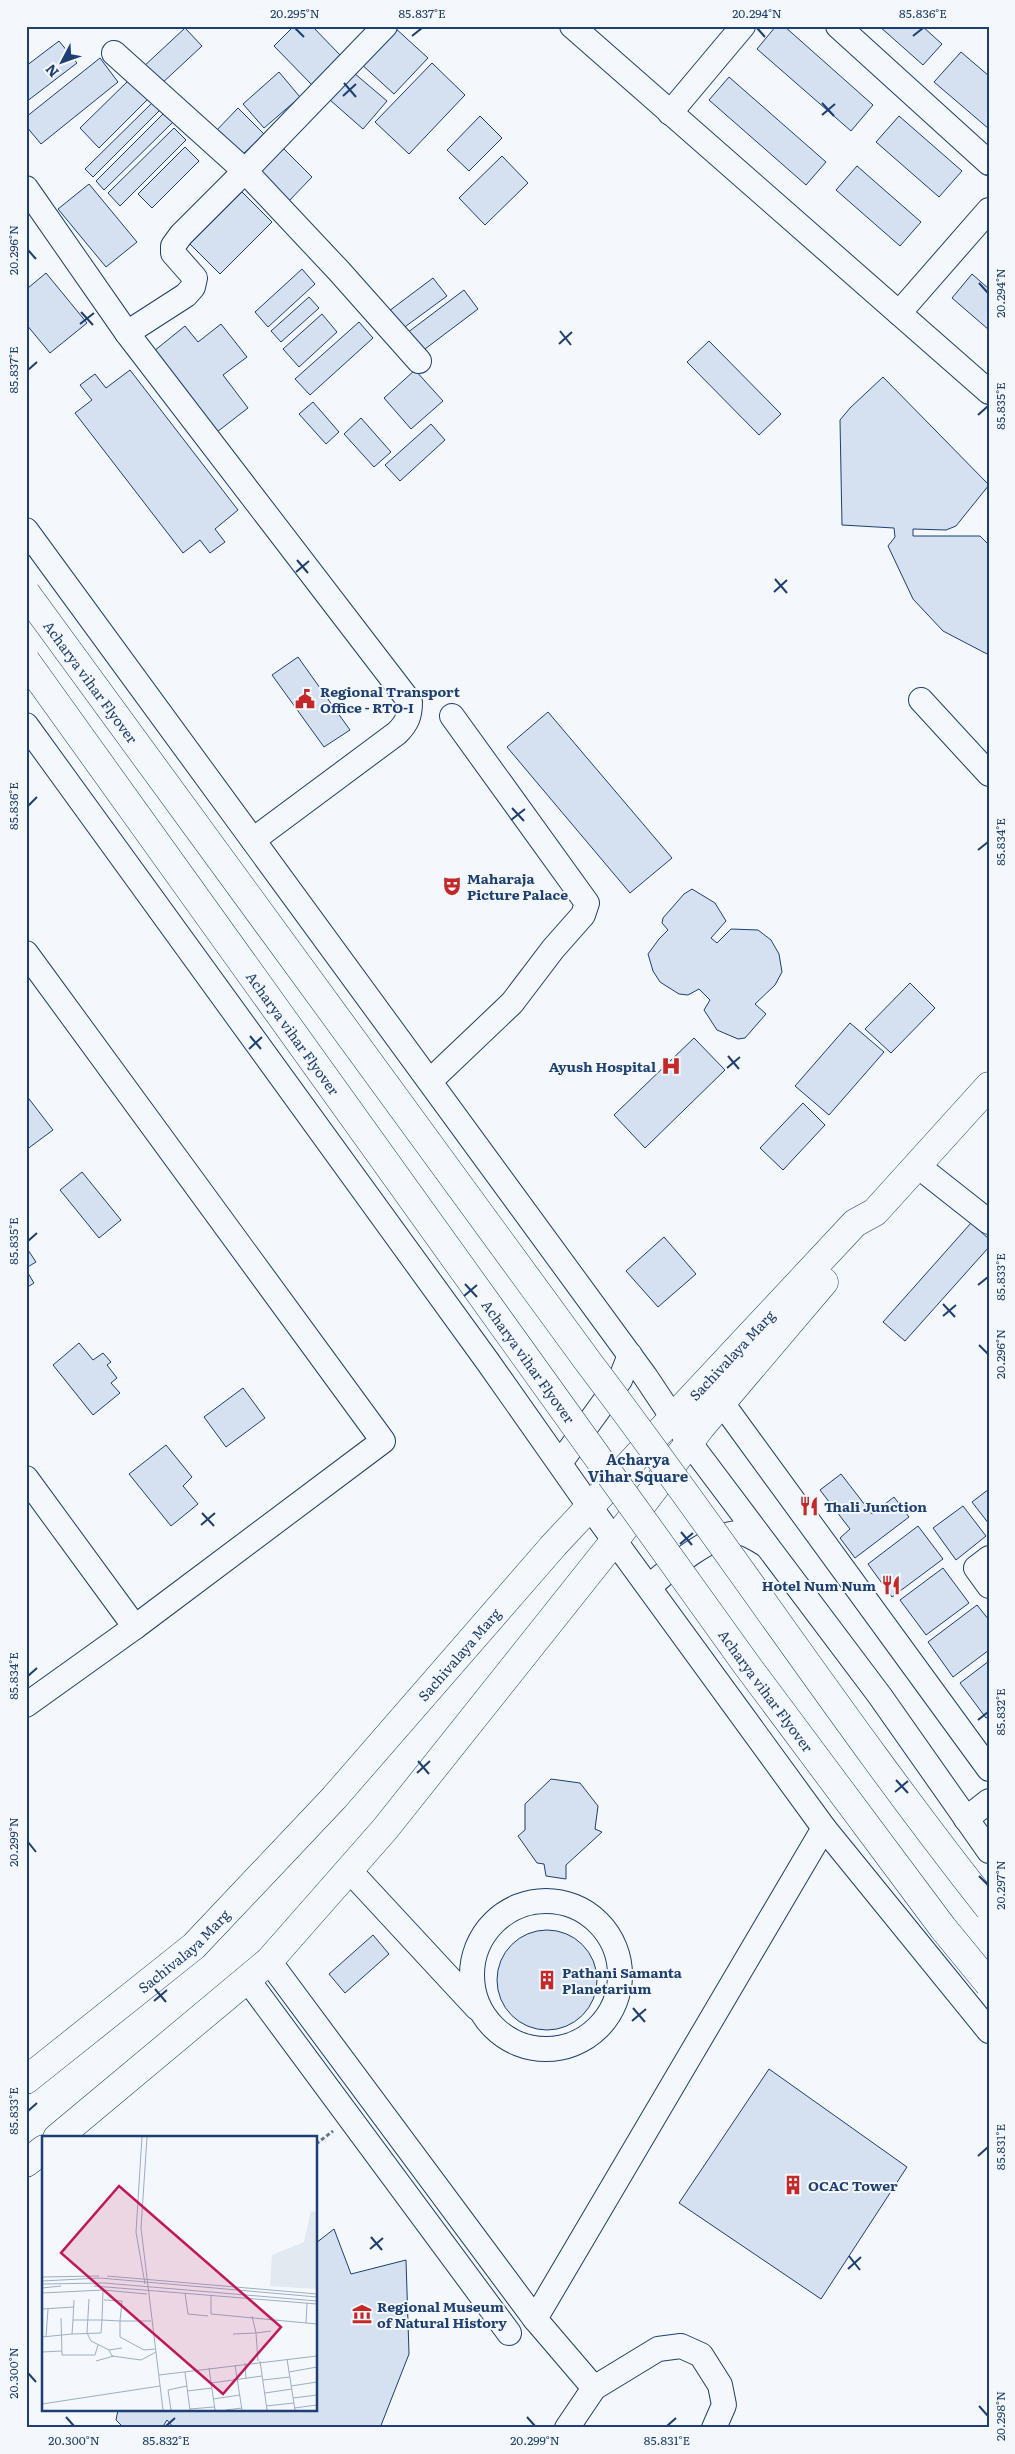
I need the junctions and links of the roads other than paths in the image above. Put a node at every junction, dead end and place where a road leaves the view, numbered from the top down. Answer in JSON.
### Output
{"nodes":[{"id":1,"x":385,"y":26,"type":"edge"},
{"id":2,"x":743,"y":26,"type":"edge"},
{"id":3,"x":838,"y":26,"type":"edge"},
{"id":4,"x":585,"y":30,"type":"edge"},
{"id":5,"x":114,"y":53,"type":"dead end"},
{"id":6,"x":670,"y":113,"type":"junction"},
{"id":7,"x":989,"y":163,"type":"edge"},
{"id":8,"x":244,"y":171,"type":"junction"},
{"id":9,"x":26,"y":188,"type":"edge"},
{"id":10,"x":989,"y":210,"type":"edge"},
{"id":11,"x":899,"y":313,"type":"junction"},
{"id":12,"x":127,"y":333,"type":"junction"},
{"id":13,"x":419,"y":361,"type":"dead end"},
{"id":14,"x":989,"y":392,"type":"edge"},
{"id":15,"x":26,"y":530,"type":"edge"},
{"id":16,"x":26,"y":593,"type":"edge"},
{"id":17,"x":26,"y":661,"type":"edge"},
{"id":18,"x":921,"y":700,"type":"dead end"},
{"id":19,"x":452,"y":716,"type":"dead end"},
{"id":20,"x":26,"y":725,"type":"edge"},
{"id":21,"x":989,"y":774,"type":"edge"},
{"id":22,"x":253,"y":840,"type":"junction"},
{"id":23,"x":26,"y":953,"type":"edge"},
{"id":24,"x":430,"y":1082,"type":"junction"},
{"id":25,"x":989,"y":1086,"type":"edge"},
{"id":26,"x":918,"y":1166,"type":"junction"},
{"id":27,"x":875,"y":1212,"type":"junction"},
{"id":28,"x":989,"y":1222,"type":"edge"},
{"id":29,"x":630,"y":1355,"type":"junction"},
{"id":30,"x":722,"y":1403,"type":"junction"},
{"id":31,"x":672,"y":1417,"type":"junction"},
{"id":32,"x":689,"y":1442,"type":"junction"},
{"id":33,"x":560,"y":1463,"type":"junction"},
{"id":34,"x":26,"y":1478,"type":"edge"},
{"id":35,"x":590,"y":1508,"type":"junction"},
{"id":36,"x":615,"y":1540,"type":"junction"},
{"id":37,"x":767,"y":1545,"type":"junction"},
{"id":38,"x":989,"y":1558,"type":"edge"},
{"id":39,"x":989,"y":1586,"type":"edge"},
{"id":40,"x":649,"y":1587,"type":"junction"},
{"id":41,"x":135,"y":1627,"type":"junction"},
{"id":42,"x":26,"y":1704,"type":"edge"},
{"id":43,"x":989,"y":1769,"type":"edge"},
{"id":44,"x":989,"y":1801,"type":"edge"},
{"id":45,"x":966,"y":1819,"type":"junction"},
{"id":46,"x":824,"y":1828,"type":"junction"},
{"id":47,"x":989,"y":1851,"type":"edge"},
{"id":48,"x":349,"y":1870,"type":"junction"},
{"id":49,"x":989,"y":1908,"type":"edge"},
{"id":50,"x":269,"y":1960,"type":"junction"},
{"id":51,"x":247,"y":1979,"type":"junction"},
{"id":52,"x":989,"y":1984,"type":"edge"},
{"id":53,"x":482,"y":2013,"type":"junction"},
{"id":54,"x":989,"y":2031,"type":"edge"},
{"id":55,"x":26,"y":2080,"type":"edge"},
{"id":56,"x":59,"y":2136,"type":"edge"},
{"id":57,"x":42,"y":2151,"type":"edge"},
{"id":58,"x":26,"y":2163,"type":"edge"},
{"id":59,"x":535,"y":2319,"type":"junction"},
{"id":60,"x":509,"y":2333,"type":"dead end"},
{"id":61,"x":594,"y":2388,"type":"junction"},
{"id":62,"x":567,"y":2428,"type":"edge"},
{"id":63,"x":714,"y":2428,"type":"edge"}],
"edges":[{"from":1,"to":8,"type":"street"},
{"from":2,"to":6,"type":"street"},
{"from":3,"to":7,"type":"street"},
{"from":4,"to":6,"type":"street"},
{"from":5,"to":8,"type":"street"},
{"from":6,"to":11,"type":"street"},
{"from":8,"to":12,"type":"street"},
{"from":8,"to":13,"type":"street"},
{"from":9,"to":12,"type":"street"},
{"from":10,"to":11,"type":"street"},
{"from":11,"to":14,"type":"street"},
{"from":12,"to":22,"type":"street"},
{"from":15,"to":22,"type":"street"},
{"from":16,"to":49,"type":"main road","name":"Acharya vihar Flyover","bridge":true},
{"from":17,"to":52,"type":"main road","name":"Acharya vihar Flyover","bridge":true},
{"from":18,"to":21,"type":"street"},
{"from":19,"to":24,"type":"street"},
{"from":20,"to":33,"type":"street"},
{"from":22,"to":24,"type":"street"},
{"from":23,"to":41,"type":"street"},
{"from":24,"to":29,"type":"street"},
{"from":25,"to":26,"type":"main road","name":"Sachivalaya Marg"},
{"from":26,"to":27,"type":"main road","name":"Sachivalaya Marg"},
{"from":26,"to":28,"type":"street"},
{"from":27,"to":30,"type":"main road","name":"Sachivalaya Marg"},
{"from":27,"to":31,"type":"main road","name":"Sachivalaya Marg"},
{"from":29,"to":31,"type":"street"},
{"from":29,"to":33,"type":"street"},
{"from":30,"to":32,"type":"main road","name":"Sachivalaya Marg"},
{"from":30,"to":43,"type":"street"},
{"from":31,"to":32,"type":"street"},
{"from":31,"to":35,"type":"main road","name":"Sachivalaya Marg"},
{"from":32,"to":36,"type":"main road","name":"Sachivalaya Marg"},
{"from":32,"to":37,"type":"street"},
{"from":33,"to":35,"type":"street"},
{"from":34,"to":41,"type":"street"},
{"from":35,"to":36,"type":"street"},
{"from":35,"to":55,"type":"main road","name":"Sachivalaya Marg"},
{"from":36,"to":40,"type":"street"},
{"from":36,"to":48,"type":"main road","name":"Sachivalaya Marg"},
{"from":37,"to":40,"type":"street"},
{"from":37,"to":45,"type":"street"},
{"from":38,"to":39,"type":"street"},
{"from":40,"to":46,"type":"street"},
{"from":41,"to":42,"type":"street"},
{"from":44,"to":45,"type":"street"},
{"from":45,"to":47,"type":"street"},
{"from":46,"to":54,"type":"street"},
{"from":46,"to":59,"type":"street"},
{"from":48,"to":50,"type":"main road","name":"Sachivalaya Marg"},
{"from":48,"to":53,"type":"street"},
{"from":50,"to":51,"type":"main road","name":"Sachivalaya Marg"},
{"from":50,"to":59,"type":"street"},
{"from":51,"to":56,"type":"main road","name":"Sachivalaya Marg"},
{"from":51,"to":60,"type":"street"},
{"from":53,"to":53,"type":"street"},
{"from":57,"to":58,"type":"main road"},
{"from":59,"to":61,"type":"street"},
{"from":61,"to":62,"type":"street"},
{"from":61,"to":63,"type":"street"}]}
